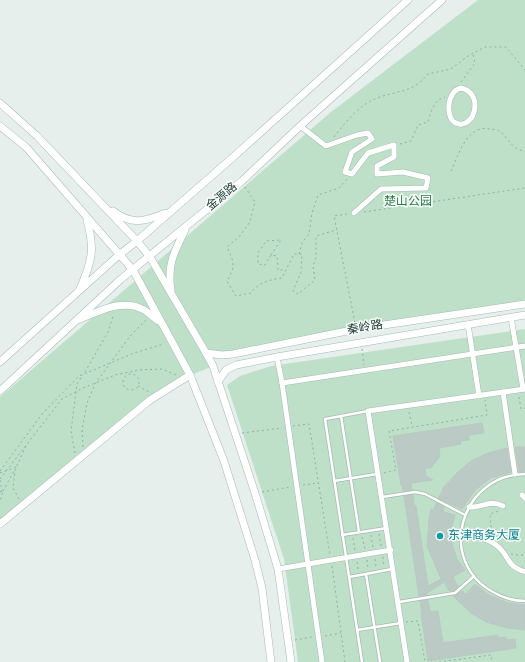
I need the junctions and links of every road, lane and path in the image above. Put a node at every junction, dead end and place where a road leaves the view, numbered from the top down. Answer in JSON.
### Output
{"nodes":[{"id":1,"x":408,"y":0,"type":"edge"},
{"id":2,"x":442,"y":0,"type":"edge"},
{"id":3,"x":473,"y":54,"type":"junction"},
{"id":4,"x":525,"y":70,"type":"edge"},
{"id":5,"x":456,"y":90,"type":"junction"},
{"id":6,"x":451,"y":95,"type":"junction"},
{"id":7,"x":0,"y":103,"type":"edge"},
{"id":8,"x":0,"y":126,"type":"edge"},
{"id":9,"x":300,"y":126,"type":"junction"},
{"id":10,"x":394,"y":144,"type":"junction"},
{"id":11,"x":326,"y":146,"type":"junction"},
{"id":12,"x":525,"y":151,"type":"edge"},
{"id":13,"x":451,"y":171,"type":"dead end"},
{"id":14,"x":352,"y":174,"type":"junction"},
{"id":15,"x":242,"y":181,"type":"junction"},
{"id":16,"x":525,"y":188,"type":"edge"},
{"id":17,"x":99,"y":201,"type":"junction"},
{"id":18,"x":172,"y":211,"type":"junction"},
{"id":19,"x":354,"y":213,"type":"junction"},
{"id":20,"x":87,"y":218,"type":"junction"},
{"id":21,"x":186,"y":227,"type":"junction"},
{"id":22,"x":336,"y":230,"type":"junction"},
{"id":23,"x":137,"y":241,"type":"junction"},
{"id":24,"x":299,"y":254,"type":"junction"},
{"id":25,"x":118,"y":255,"type":"junction"},
{"id":26,"x":271,"y":255,"type":"junction"},
{"id":27,"x":150,"y":257,"type":"junction"},
{"id":28,"x":133,"y":270,"type":"junction"},
{"id":29,"x":285,"y":270,"type":"junction"},
{"id":30,"x":79,"y":291,"type":"junction"},
{"id":31,"x":172,"y":294,"type":"junction"},
{"id":32,"x":525,"y":304,"type":"edge"},
{"id":33,"x":114,"y":314,"type":"dead end"},
{"id":34,"x":525,"y":315,"type":"edge"},
{"id":35,"x":511,"y":317,"type":"junction"},
{"id":36,"x":147,"y":319,"type":"dead end"},
{"id":37,"x":76,"y":320,"type":"junction"},
{"id":38,"x":162,"y":323,"type":"junction"},
{"id":39,"x":468,"y":324,"type":"junction"},
{"id":40,"x":357,"y":329,"type":"junction"},
{"id":41,"x":172,"y":342,"type":"junction"},
{"id":42,"x":361,"y":343,"type":"junction"},
{"id":43,"x":525,"y":346,"type":"edge"},
{"id":44,"x":516,"y":347,"type":"junction"},
{"id":45,"x":206,"y":353,"type":"junction"},
{"id":46,"x":472,"y":353,"type":"junction"},
{"id":47,"x":277,"y":357,"type":"junction"},
{"id":48,"x":0,"y":362,"type":"edge"},
{"id":49,"x":112,"y":362,"type":"junction"},
{"id":50,"x":365,"y":370,"type":"junction"},
{"id":51,"x":84,"y":374,"type":"junction"},
{"id":52,"x":187,"y":376,"type":"junction"},
{"id":53,"x":218,"y":382,"type":"junction"},
{"id":54,"x":282,"y":383,"type":"junction"},
{"id":55,"x":95,"y":384,"type":"junction"},
{"id":56,"x":138,"y":386,"type":"junction"},
{"id":57,"x":522,"y":389,"type":"edge"},
{"id":58,"x":0,"y":391,"type":"edge"},
{"id":59,"x":147,"y":391,"type":"dead end"},
{"id":60,"x":76,"y":392,"type":"junction"},
{"id":61,"x":503,"y":392,"type":"junction"},
{"id":62,"x":485,"y":395,"type":"junction"},
{"id":63,"x":479,"y":396,"type":"junction"},
{"id":64,"x":408,"y":406,"type":"junction"},
{"id":65,"x":525,"y":408,"type":"edge"},
{"id":66,"x":368,"y":411,"type":"junction"},
{"id":67,"x":341,"y":416,"type":"junction"},
{"id":68,"x":288,"y":427,"type":"junction"},
{"id":69,"x":412,"y":427,"type":"junction"},
{"id":70,"x":235,"y":433,"type":"junction"},
{"id":71,"x":27,"y":444,"type":"junction"},
{"id":72,"x":83,"y":456,"type":"junction"},
{"id":73,"x":76,"y":462,"type":"junction"},
{"id":74,"x":16,"y":467,"type":"junction"},
{"id":75,"x":7,"y":470,"type":"junction"},
{"id":76,"x":15,"y":470,"type":"junction"},
{"id":77,"x":0,"y":472,"type":"edge"},
{"id":78,"x":379,"y":474,"type":"junction"},
{"id":79,"x":515,"y":474,"type":"junction"},
{"id":80,"x":525,"y":474,"type":"edge"},
{"id":81,"x":350,"y":478,"type":"junction"},
{"id":82,"x":0,"y":479,"type":"edge"},
{"id":83,"x":334,"y":481,"type":"junction"},
{"id":84,"x":318,"y":483,"type":"junction"},
{"id":85,"x":297,"y":486,"type":"junction"},
{"id":86,"x":3,"y":491,"type":"junction"},
{"id":87,"x":0,"y":492,"type":"edge"},
{"id":88,"x":255,"y":493,"type":"junction"},
{"id":89,"x":382,"y":497,"type":"junction"},
{"id":90,"x":0,"y":501,"type":"edge"},
{"id":91,"x":22,"y":506,"type":"junction"},
{"id":92,"x":469,"y":507,"type":"junction"},
{"id":93,"x":501,"y":508,"type":"joint"},
{"id":94,"x":465,"y":514,"type":"junction"},
{"id":95,"x":0,"y":524,"type":"edge"},
{"id":96,"x":387,"y":528,"type":"junction"},
{"id":97,"x":359,"y":532,"type":"junction"},
{"id":98,"x":342,"y":535,"type":"junction"},
{"id":99,"x":460,"y":536,"type":"junction"},
{"id":100,"x":497,"y":545,"type":"junction"},
{"id":101,"x":391,"y":550,"type":"junction"},
{"id":102,"x":504,"y":555,"type":"junction"},
{"id":103,"x":525,"y":555,"type":"edge"},
{"id":104,"x":346,"y":558,"type":"junction"},
{"id":105,"x":331,"y":560,"type":"junction"},
{"id":106,"x":308,"y":564,"type":"junction"},
{"id":107,"x":278,"y":569,"type":"junction"},
{"id":108,"x":394,"y":569,"type":"junction"},
{"id":109,"x":525,"y":572,"type":"edge"},
{"id":110,"x":366,"y":574,"type":"junction"},
{"id":111,"x":474,"y":576,"type":"junction"},
{"id":112,"x":348,"y":577,"type":"junction"},
{"id":113,"x":525,"y":601,"type":"edge"},
{"id":114,"x":399,"y":602,"type":"junction"},
{"id":115,"x":402,"y":623,"type":"junction"},
{"id":116,"x":374,"y":627,"type":"junction"},
{"id":117,"x":357,"y":630,"type":"junction"},
{"id":118,"x":271,"y":662,"type":"edge"},
{"id":119,"x":291,"y":662,"type":"edge"},
{"id":120,"x":322,"y":662,"type":"edge"},
{"id":121,"x":345,"y":662,"type":"edge"},
{"id":122,"x":362,"y":662,"type":"edge"},
{"id":123,"x":380,"y":662,"type":"edge"},
{"id":124,"x":407,"y":662,"type":"edge"},
{"id":125,"x":425,"y":662,"type":"edge"},
{"id":126,"x":439,"y":662,"type":"edge"},
{"id":127,"x":492,"y":662,"type":"edge"}],
"edges":[{"from":1,"to":18,"type":"main road","name":"金源路"},
{"from":2,"to":9,"type":"main road","name":"金源路"},
{"from":3,"to":4,"type":"path"},
{"from":3,"to":5,"type":"path"},
{"from":3,"to":11,"type":"path"},
{"from":5,"to":6,"type":"street"},
{"from":5,"to":6,"type":"street"},
{"from":6,"to":10,"type":"path"},
{"from":7,"to":17,"type":"main road"},
{"from":8,"to":20,"type":"main road"},
{"from":9,"to":11,"type":"street"},
{"from":9,"to":15,"type":"main road","name":"金源路"},
{"from":10,"to":14,"type":"street"},
{"from":10,"to":19,"type":"street"},
{"from":11,"to":14,"type":"street"},
{"from":12,"to":13,"type":"path"},
{"from":14,"to":24,"type":"path"},
{"from":15,"to":21,"type":"main road","name":"金源路"},
{"from":15,"to":29,"type":"path"},
{"from":16,"to":19,"type":"path"},
{"from":17,"to":18,"type":"main road"},
{"from":17,"to":23,"type":"main road"},
{"from":18,"to":23,"type":"main road","name":"金源路"},
{"from":19,"to":22,"type":"path"},
{"from":20,"to":25,"type":"main road"},
{"from":20,"to":30,"type":"main road"},
{"from":21,"to":27,"type":"main road","name":"金源路"},
{"from":21,"to":31,"type":"main road"},
{"from":22,"to":24,"type":"path"},
{"from":22,"to":40,"type":"path"},
{"from":23,"to":25,"type":"main road","name":"金源路"},
{"from":23,"to":27,"type":"main road"},
{"from":24,"to":29,"type":"path"},
{"from":25,"to":28,"type":"main road"},
{"from":25,"to":30,"type":"main road","name":"金源路"},
{"from":26,"to":26,"type":"path"},
{"from":26,"to":29,"type":"path"},
{"from":27,"to":28,"type":"main road","name":"金源路"},
{"from":27,"to":31,"type":"main road"},
{"from":28,"to":37,"type":"main road","name":"金源路"},
{"from":28,"to":38,"type":"main road"},
{"from":30,"to":48,"type":"main road","name":"金源路"},
{"from":31,"to":45,"type":"main road"},
{"from":32,"to":40,"type":"main road","name":"秦岭路"},
{"from":33,"to":51,"type":"path"},
{"from":34,"to":35,"type":"main road","name":"秦岭路"},
{"from":35,"to":39,"type":"main road","name":"秦岭路"},
{"from":35,"to":44,"type":"street"},
{"from":36,"to":49,"type":"path"},
{"from":37,"to":38,"type":"main road"},
{"from":37,"to":58,"type":"main road","name":"金源路"},
{"from":38,"to":41,"type":"main road"},
{"from":39,"to":42,"type":"main road","name":"秦岭路"},
{"from":39,"to":46,"type":"street"},
{"from":40,"to":45,"type":"main road","name":"秦岭路"},
{"from":41,"to":49,"type":"path"},
{"from":41,"to":52,"type":"main road"},
{"from":42,"to":47,"type":"main road","name":"秦岭路"},
{"from":42,"to":50,"type":"path"},
{"from":43,"to":44,"type":"street"},
{"from":44,"to":46,"type":"street"},
{"from":44,"to":57,"type":"street"},
{"from":45,"to":53,"type":"main road"},
{"from":46,"to":50,"type":"street"},
{"from":46,"to":63,"type":"street"},
{"from":47,"to":53,"type":"main road","name":"秦岭路"},
{"from":47,"to":54,"type":"street"},
{"from":49,"to":51,"type":"path"},
{"from":49,"to":55,"type":"path"},
{"from":50,"to":54,"type":"street"},
{"from":51,"to":60,"type":"path"},
{"from":51,"to":77,"type":"path"},
{"from":52,"to":55,"type":"path"},
{"from":52,"to":72,"type":"main road"},
{"from":52,"to":118,"type":"main road"},
{"from":53,"to":70,"type":"main road"},
{"from":54,"to":68,"type":"street"},
{"from":55,"to":60,"type":"path"},
{"from":55,"to":72,"type":"path"},
{"from":56,"to":56,"type":"path"},
{"from":56,"to":59,"type":"path"},
{"from":57,"to":61,"type":"street"},
{"from":57,"to":65,"type":"path"},
{"from":60,"to":71,"type":"path"},
{"from":60,"to":73,"type":"path"},
{"from":61,"to":62,"type":"street"},
{"from":61,"to":79,"type":"street"},
{"from":62,"to":63,"type":"street"},
{"from":62,"to":69,"type":"path"},
{"from":63,"to":64,"type":"street"},
{"from":64,"to":66,"type":"street"},
{"from":64,"to":69,"type":"path"},
{"from":66,"to":67,"type":"lane"},
{"from":66,"to":78,"type":"street"},
{"from":67,"to":81,"type":"lane"},
{"from":67,"to":83,"type":"lane"},
{"from":68,"to":70,"type":"path"},
{"from":68,"to":84,"type":"path"},
{"from":68,"to":85,"type":"street"},
{"from":69,"to":78,"type":"path"},
{"from":70,"to":88,"type":"main road"},
{"from":71,"to":74,"type":"path"},
{"from":71,"to":75,"type":"path"},
{"from":72,"to":73,"type":"main road"},
{"from":73,"to":91,"type":"main road"},
{"from":74,"to":75,"type":"path"},
{"from":74,"to":76,"type":"path"},
{"from":75,"to":77,"type":"path"},
{"from":75,"to":82,"type":"path"},
{"from":76,"to":86,"type":"path"},
{"from":76,"to":91,"type":"path"},
{"from":78,"to":81,"type":"lane"},
{"from":78,"to":89,"type":"street"},
{"from":79,"to":80,"type":"lane"},
{"from":79,"to":92,"type":"lane"},
{"from":81,"to":83,"type":"lane"},
{"from":81,"to":97,"type":"lane"},
{"from":82,"to":86,"type":"path"},
{"from":83,"to":98,"type":"lane"},
{"from":84,"to":85,"type":"path"},
{"from":84,"to":105,"type":"path"},
{"from":85,"to":88,"type":"path"},
{"from":85,"to":106,"type":"street"},
{"from":86,"to":87,"type":"path"},
{"from":86,"to":90,"type":"path"},
{"from":88,"to":107,"type":"main road"},
{"from":89,"to":94,"type":"lane"},
{"from":89,"to":96,"type":"street"},
{"from":91,"to":95,"type":"main road"},
{"from":92,"to":93,"type":"street"},
{"from":92,"to":94,"type":"lane"},
{"from":93,"to":100,"type":"path"},
{"from":94,"to":99,"type":"lane"},
{"from":96,"to":97,"type":"lane"},
{"from":96,"to":101,"type":"street"},
{"from":97,"to":98,"type":"lane"},
{"from":98,"to":104,"type":"lane"},
{"from":99,"to":100,"type":"street"},
{"from":99,"to":111,"type":"lane"},
{"from":100,"to":102,"type":"street"},
{"from":101,"to":104,"type":"street"},
{"from":101,"to":108,"type":"street"},
{"from":102,"to":103,"type":"path"},
{"from":102,"to":109,"type":"street"},
{"from":104,"to":105,"type":"street"},
{"from":104,"to":112,"type":"lane"},
{"from":105,"to":106,"type":"street"},
{"from":105,"to":121,"type":"path"},
{"from":106,"to":107,"type":"street"},
{"from":106,"to":120,"type":"street"},
{"from":107,"to":119,"type":"main road"},
{"from":108,"to":110,"type":"lane"},
{"from":108,"to":114,"type":"street"},
{"from":110,"to":112,"type":"lane"},
{"from":110,"to":116,"type":"lane"},
{"from":111,"to":113,"type":"lane"},
{"from":111,"to":114,"type":"lane"},
{"from":112,"to":117,"type":"lane"},
{"from":114,"to":115,"type":"street"},
{"from":115,"to":116,"type":"lane"},
{"from":115,"to":124,"type":"street"},
{"from":115,"to":125,"type":"path"},
{"from":116,"to":117,"type":"lane"},
{"from":116,"to":123,"type":"lane"},
{"from":117,"to":122,"type":"lane"},
{"from":126,"to":127,"type":"path"}]}
